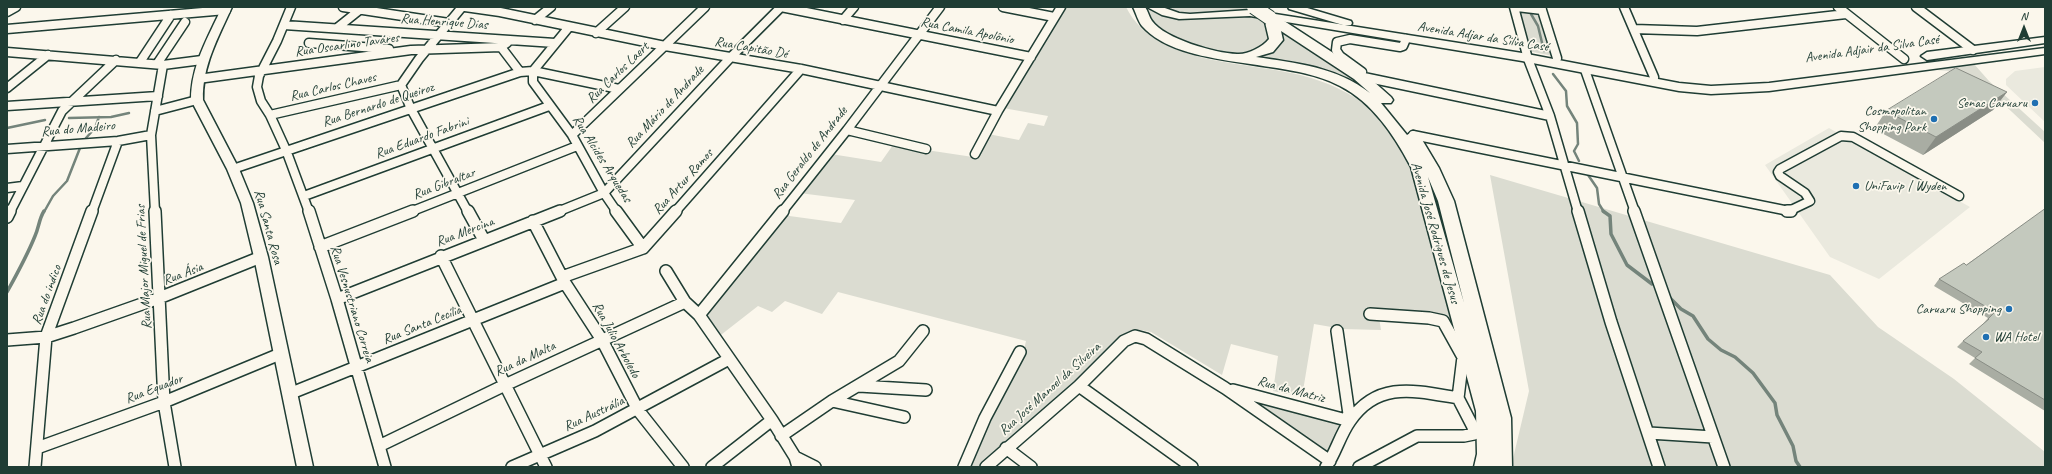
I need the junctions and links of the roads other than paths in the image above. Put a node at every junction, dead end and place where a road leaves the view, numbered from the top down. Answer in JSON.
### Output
{"nodes":[{"id":1,"x":16,"y":7,"type":"edge"},
{"id":2,"x":144,"y":7,"type":"edge"},
{"id":3,"x":291,"y":7,"type":"edge"},
{"id":4,"x":343,"y":7,"type":"edge"},
{"id":5,"x":464,"y":7,"type":"edge"},
{"id":6,"x":486,"y":7,"type":"edge"},
{"id":7,"x":551,"y":7,"type":"edge"},
{"id":8,"x":625,"y":7,"type":"edge"},
{"id":9,"x":705,"y":7,"type":"edge"},
{"id":10,"x":781,"y":7,"type":"edge"},
{"id":11,"x":854,"y":7,"type":"edge"},
{"id":12,"x":940,"y":7,"type":"edge"},
{"id":13,"x":1003,"y":7,"type":"edge"},
{"id":14,"x":1061,"y":7,"type":"edge"},
{"id":15,"x":1139,"y":7,"type":"edge"},
{"id":16,"x":1154,"y":7,"type":"edge"},
{"id":17,"x":1293,"y":7,"type":"edge"},
{"id":18,"x":1515,"y":7,"type":"edge"},
{"id":19,"x":1624,"y":7,"type":"edge"},
{"id":20,"x":1838,"y":7,"type":"edge"},
{"id":21,"x":1916,"y":7,"type":"edge"},
{"id":22,"x":227,"y":8,"type":"edge"},
{"id":23,"x":362,"y":9,"type":"edge"},
{"id":24,"x":1253,"y":9,"type":"edge"},
{"id":25,"x":1542,"y":9,"type":"edge"},
{"id":26,"x":195,"y":10,"type":"edge"},
{"id":27,"x":7,"y":12,"type":"edge"},
{"id":28,"x":500,"y":12,"type":"junction"},
{"id":29,"x":1846,"y":14,"type":"junction"},
{"id":30,"x":171,"y":15,"type":"junction"},
{"id":31,"x":142,"y":17,"type":"junction"},
{"id":32,"x":1054,"y":17,"type":"junction"},
{"id":33,"x":1271,"y":19,"type":"junction"},
{"id":34,"x":535,"y":20,"type":"junction"},
{"id":35,"x":843,"y":20,"type":"junction"},
{"id":36,"x":185,"y":22,"type":"dead end"},
{"id":37,"x":449,"y":23,"type":"junction"},
{"id":38,"x":1346,"y":23,"type":"junction"},
{"id":39,"x":284,"y":25,"type":"junction"},
{"id":40,"x":569,"y":27,"type":"junction"},
{"id":41,"x":338,"y":28,"type":"junction"},
{"id":42,"x":1634,"y":29,"type":"junction"},
{"id":43,"x":7,"y":30,"type":"edge"},
{"id":44,"x":596,"y":33,"type":"junction"},
{"id":45,"x":439,"y":35,"type":"junction"},
{"id":46,"x":920,"y":35,"type":"junction"},
{"id":47,"x":1406,"y":39,"type":"junction"},
{"id":48,"x":510,"y":40,"type":"junction"},
{"id":49,"x":2045,"y":40,"type":"edge"},
{"id":50,"x":309,"y":43,"type":"dead end"},
{"id":51,"x":555,"y":43,"type":"junction"},
{"id":52,"x":665,"y":46,"type":"junction"},
{"id":53,"x":501,"y":47,"type":"junction"},
{"id":54,"x":411,"y":50,"type":"junction"},
{"id":55,"x":426,"y":50,"type":"junction"},
{"id":56,"x":1973,"y":50,"type":"junction"},
{"id":57,"x":2045,"y":51,"type":"edge"},
{"id":58,"x":7,"y":52,"type":"edge"},
{"id":59,"x":48,"y":55,"type":"junction"},
{"id":60,"x":1527,"y":55,"type":"junction"},
{"id":61,"x":732,"y":57,"type":"junction"},
{"id":62,"x":1031,"y":57,"type":"junction"},
{"id":63,"x":1239,"y":58,"type":"junction"},
{"id":64,"x":1557,"y":58,"type":"junction"},
{"id":65,"x":1904,"y":59,"type":"junction"},
{"id":66,"x":116,"y":60,"type":"junction"},
{"id":67,"x":202,"y":60,"type":"junction"},
{"id":68,"x":140,"y":62,"type":"junction"},
{"id":69,"x":160,"y":65,"type":"junction"},
{"id":70,"x":262,"y":70,"type":"junction"},
{"id":71,"x":801,"y":70,"type":"junction"},
{"id":72,"x":1585,"y":70,"type":"junction"},
{"id":73,"x":533,"y":71,"type":"junction"},
{"id":74,"x":520,"y":72,"type":"junction"},
{"id":75,"x":1654,"y":77,"type":"junction"},
{"id":76,"x":1366,"y":78,"type":"junction"},
{"id":77,"x":198,"y":80,"type":"junction"},
{"id":78,"x":11,"y":81,"type":"edge"},
{"id":79,"x":401,"y":85,"type":"junction"},
{"id":80,"x":880,"y":86,"type":"junction"},
{"id":81,"x":1707,"y":87,"type":"junction"},
{"id":82,"x":7,"y":88,"type":"edge"},
{"id":83,"x":619,"y":89,"type":"junction"},
{"id":84,"x":158,"y":96,"type":"junction"},
{"id":85,"x":197,"y":100,"type":"junction"},
{"id":86,"x":70,"y":102,"type":"junction"},
{"id":87,"x":7,"y":106,"type":"edge"},
{"id":88,"x":549,"y":106,"type":"junction"},
{"id":89,"x":411,"y":109,"type":"junction"},
{"id":90,"x":155,"y":111,"type":"junction"},
{"id":91,"x":998,"y":111,"type":"junction"},
{"id":92,"x":270,"y":115,"type":"junction"},
{"id":93,"x":1550,"y":116,"type":"junction"},
{"id":94,"x":847,"y":130,"type":"junction"},
{"id":95,"x":151,"y":135,"type":"junction"},
{"id":96,"x":572,"y":135,"type":"junction"},
{"id":97,"x":1413,"y":135,"type":"junction"},
{"id":98,"x":118,"y":141,"type":"junction"},
{"id":99,"x":45,"y":146,"type":"junction"},
{"id":100,"x":577,"y":146,"type":"junction"},
{"id":101,"x":434,"y":148,"type":"junction"},
{"id":102,"x":7,"y":149,"type":"edge"},
{"id":103,"x":286,"y":150,"type":"junction"},
{"id":104,"x":926,"y":150,"type":"dead end"},
{"id":105,"x":975,"y":154,"type":"dead end"},
{"id":106,"x":1564,"y":165,"type":"junction"},
{"id":107,"x":233,"y":169,"type":"junction"},
{"id":108,"x":1621,"y":176,"type":"junction"},
{"id":109,"x":23,"y":186,"type":"junction"},
{"id":110,"x":7,"y":188,"type":"edge"},
{"id":111,"x":604,"y":193,"type":"junction"},
{"id":112,"x":459,"y":194,"type":"junction"},
{"id":113,"x":304,"y":196,"type":"junction"},
{"id":114,"x":1959,"y":196,"type":"dead end"},
{"id":115,"x":7,"y":217,"type":"edge"},
{"id":116,"x":533,"y":221,"type":"junction"},
{"id":117,"x":484,"y":240,"type":"junction"},
{"id":118,"x":320,"y":247,"type":"junction"},
{"id":119,"x":643,"y":248,"type":"junction"},
{"id":120,"x":441,"y":256,"type":"junction"},
{"id":121,"x":261,"y":257,"type":"junction"},
{"id":122,"x":666,"y":271,"type":"dead end"},
{"id":123,"x":564,"y":280,"type":"junction"},
{"id":124,"x":159,"y":298,"type":"junction"},
{"id":125,"x":337,"y":299,"type":"junction"},
{"id":126,"x":685,"y":302,"type":"junction"},
{"id":127,"x":1370,"y":314,"type":"dead end"},
{"id":128,"x":699,"y":315,"type":"junction"},
{"id":129,"x":474,"y":321,"type":"junction"},
{"id":130,"x":923,"y":331,"type":"dead end"},
{"id":131,"x":1337,"y":331,"type":"dead end"},
{"id":132,"x":46,"y":337,"type":"junction"},
{"id":133,"x":7,"y":340,"type":"edge"},
{"id":134,"x":602,"y":340,"type":"junction"},
{"id":135,"x":1020,"y":352,"type":"dead end"},
{"id":136,"x":280,"y":354,"type":"junction"},
{"id":137,"x":1466,"y":357,"type":"junction"},
{"id":138,"x":729,"y":359,"type":"junction"},
{"id":139,"x":356,"y":368,"type":"junction"},
{"id":140,"x":505,"y":385,"type":"junction"},
{"id":141,"x":859,"y":386,"type":"junction"},
{"id":142,"x":1079,"y":386,"type":"junction"},
{"id":143,"x":1225,"y":388,"type":"junction"},
{"id":144,"x":926,"y":390,"type":"dead end"},
{"id":145,"x":289,"y":394,"type":"junction"},
{"id":146,"x":1458,"y":398,"type":"junction"},
{"id":147,"x":832,"y":401,"type":"junction"},
{"id":148,"x":164,"y":402,"type":"junction"},
{"id":149,"x":638,"y":410,"type":"junction"},
{"id":150,"x":904,"y":417,"type":"dead end"},
{"id":151,"x":772,"y":420,"type":"junction"},
{"id":152,"x":1350,"y":421,"type":"junction"},
{"id":153,"x":1649,"y":433,"type":"junction"},
{"id":154,"x":781,"y":436,"type":"junction"},
{"id":155,"x":1713,"y":437,"type":"junction"},
{"id":156,"x":379,"y":446,"type":"junction"},
{"id":157,"x":37,"y":448,"type":"junction"},
{"id":158,"x":1006,"y":448,"type":"junction"},
{"id":159,"x":540,"y":456,"type":"junction"},
{"id":160,"x":796,"y":462,"type":"edge"},
{"id":161,"x":1328,"y":464,"type":"edge"},
{"id":162,"x":35,"y":467,"type":"edge"},
{"id":163,"x":175,"y":467,"type":"edge"},
{"id":164,"x":305,"y":467,"type":"edge"},
{"id":165,"x":385,"y":467,"type":"edge"},
{"id":166,"x":512,"y":467,"type":"edge"},
{"id":167,"x":546,"y":467,"type":"edge"},
{"id":168,"x":683,"y":467,"type":"edge"},
{"id":169,"x":712,"y":467,"type":"edge"},
{"id":170,"x":815,"y":467,"type":"edge"},
{"id":171,"x":964,"y":467,"type":"edge"},
{"id":172,"x":986,"y":467,"type":"edge"},
{"id":173,"x":1031,"y":467,"type":"edge"},
{"id":174,"x":1192,"y":467,"type":"edge"},
{"id":175,"x":1359,"y":467,"type":"edge"},
{"id":176,"x":1484,"y":467,"type":"edge"},
{"id":177,"x":1502,"y":467,"type":"edge"},
{"id":178,"x":1659,"y":467,"type":"edge"},
{"id":179,"x":1724,"y":467,"type":"edge"}],
"edges":[{"from":1,"to":27,"type":"street"},
{"from":2,"to":31,"type":"street"},
{"from":3,"to":39,"type":"street","name":"Rua Vesnustriano Correia"},
{"from":4,"to":23,"type":"street"},
{"from":5,"to":28,"type":"street","name":"Rua Capitão Dé"},
{"from":5,"to":37,"type":"street"},
{"from":6,"to":28,"type":"street","name":"Rua Capitão Dé"},
{"from":7,"to":34,"type":"street"},
{"from":8,"to":44,"type":"street"},
{"from":9,"to":52,"type":"street","name":"Rua Carlos Laert"},
{"from":10,"to":35,"type":"street","name":"Rua Camila Apolônio"},
{"from":10,"to":61,"type":"street","name":"Rua Mário de Andrade"},
{"from":11,"to":35,"type":"street"},
{"from":12,"to":46,"type":"street","name":"Rua Geraldo de Andrade"},
{"from":13,"to":32,"type":"street"},
{"from":14,"to":32,"type":"street"},
{"from":15,"to":63,"type":"main road","name":"Avenida José Rodrigues de Jesus"},
{"from":16,"to":24,"type":"main road"},
{"from":17,"to":38,"type":"street"},
{"from":18,"to":25,"type":"street"},
{"from":18,"to":60,"type":"street"},
{"from":19,"to":42,"type":"street"},
{"from":20,"to":29,"type":"street"},
{"from":21,"to":56,"type":"street"},
{"from":22,"to":26,"type":"street"},
{"from":22,"to":67,"type":"street"},
{"from":23,"to":37,"type":"street"},
{"from":23,"to":41,"type":"street"},
{"from":24,"to":33,"type":"main road","name":"Avenida José Rodrigues de Jesus","bridge":true},
{"from":24,"to":38,"type":"main road","name":"Avenida Adjar da Silva Casé"},
{"from":24,"to":47,"type":"main road","name":"Avenida Adjar da Silva Casé"},
{"from":25,"to":64,"type":"street"},
{"from":26,"to":30,"type":"street"},
{"from":28,"to":34,"type":"street","name":"Rua Capitão Dé"},
{"from":29,"to":42,"type":"street"},
{"from":29,"to":65,"type":"street"},
{"from":30,"to":31,"type":"street"},
{"from":30,"to":68,"type":"street"},
{"from":31,"to":43,"type":"street"},
{"from":32,"to":62,"type":"street"},
{"from":33,"to":63,"type":"main road"},
{"from":33,"to":76,"type":"main road","name":"Avenida José Rodrigues de Jesus"},
{"from":34,"to":40,"type":"street","name":"Rua Capitão Dé"},
{"from":35,"to":46,"type":"street","name":"Rua Camila Apolônio"},
{"from":36,"to":69,"type":"street"},
{"from":37,"to":45,"type":"street"},
{"from":38,"to":60,"type":"main road","name":"Avenida Adjar da Silva Casé"},
{"from":39,"to":41,"type":"street","name":"Rua Henrique Dias"},
{"from":39,"to":70,"type":"street","name":"Rua Vesnustriano Correia"},
{"from":40,"to":44,"type":"street","name":"Rua Capitão Dé"},
{"from":40,"to":51,"type":"street"},
{"from":41,"to":45,"type":"street","name":"Rua Henrique Dias"},
{"from":42,"to":75,"type":"street"},
{"from":44,"to":52,"type":"street","name":"Rua Capitão Dé"},
{"from":45,"to":48,"type":"street","name":"Rua Henrique Dias"},
{"from":45,"to":55,"type":"street"},
{"from":46,"to":62,"type":"street","name":"Rua Camila Apolônio"},
{"from":46,"to":80,"type":"street","name":"Rua Geraldo de Andrade"},
{"from":47,"to":60,"type":"main road","name":"Avenida Adjar da Silva Casé"},
{"from":47,"to":76,"type":"street"},
{"from":48,"to":51,"type":"street","name":"Rua Henrique Dias"},
{"from":48,"to":53,"type":"street"},
{"from":49,"to":56,"type":"main road","name":"Avenida Adjair da Silva Casé"},
{"from":50,"to":54,"type":"street"},
{"from":51,"to":73,"type":"street"},
{"from":52,"to":61,"type":"street","name":"Rua Capitão Dé"},
{"from":52,"to":83,"type":"street","name":"Rua Carlos Laert"},
{"from":53,"to":55,"type":"street","name":"Rua Oscarlino Taváres"},
{"from":53,"to":74,"type":"street"},
{"from":54,"to":55,"type":"street","name":"Rua Oscarlino Taváres"},
{"from":54,"to":70,"type":"street","name":"Rua Oscarlino Taváres"},
{"from":55,"to":79,"type":"street"},
{"from":56,"to":65,"type":"main road","name":"Avenida Adjair da Silva Casé"},
{"from":57,"to":81,"type":"main road","name":"Avenida Adjair da Silva Casé"},
{"from":58,"to":59,"type":"street"},
{"from":59,"to":66,"type":"street"},
{"from":59,"to":78,"type":"street"},
{"from":60,"to":64,"type":"main road","name":"Avenida Adjar da Silva Casé"},
{"from":60,"to":72,"type":"main road","name":"Avenida Adjar da Silva Casé"},
{"from":60,"to":93,"type":"street"},
{"from":61,"to":71,"type":"street","name":"Rua Capitão Dé"},
{"from":61,"to":111,"type":"street","name":"Rua Mário de Andrade"},
{"from":62,"to":91,"type":"street"},
{"from":63,"to":137,"type":"main road","name":"Avenida José Rodrigues de Jesus"},
{"from":64,"to":75,"type":"main road","name":"Avenida Adjar da Silva Casé"},
{"from":65,"to":81,"type":"main road","name":"Avenida Adjair da Silva Casé"},
{"from":66,"to":68,"type":"street"},
{"from":66,"to":86,"type":"street"},
{"from":67,"to":69,"type":"street"},
{"from":67,"to":77,"type":"street"},
{"from":68,"to":69,"type":"street"},
{"from":69,"to":84,"type":"street","name":"Rua Major Miguel de Frias"},
{"from":70,"to":77,"type":"street","name":"Rua Oscarlino Taváres"},
{"from":70,"to":92,"type":"street","name":"Rua Vesnustriano Correia"},
{"from":71,"to":80,"type":"street","name":"Rua Capitão Dé"},
{"from":71,"to":119,"type":"street","name":"Rua Artur Ramos"},
{"from":72,"to":81,"type":"main road","name":"Avenida Adjar da Silva Casé"},
{"from":72,"to":108,"type":"street"},
{"from":73,"to":74,"type":"street","name":"Rua Bernardo de Queiroz"},
{"from":73,"to":83,"type":"street","name":"Rua Bernardo de Queiroz"},
{"from":73,"to":88,"type":"street","name":"Rua Alcides Arquedas"},
{"from":74,"to":89,"type":"street","name":"Rua Bernardo de Queiroz"},
{"from":75,"to":81,"type":"main road","name":"Avenida Adjar da Silva Casé"},
{"from":76,"to":93,"type":"street"},
{"from":76,"to":97,"type":"main road","name":"Avenida José Rodrigues de Jesus"},
{"from":77,"to":85,"type":"street"},
{"from":78,"to":82,"type":"street"},
{"from":79,"to":89,"type":"street"},
{"from":79,"to":92,"type":"street","name":"Rua Carlos Chaves"},
{"from":80,"to":91,"type":"street","name":"Rua Capitão Dé"},
{"from":80,"to":94,"type":"street","name":"Rua Geraldo de Andrade"},
{"from":83,"to":96,"type":"street","name":"Rua Carlos Laert"},
{"from":84,"to":86,"type":"street"},
{"from":84,"to":90,"type":"street","name":"Rua Major Miguel de Frias"},
{"from":85,"to":90,"type":"street"},
{"from":85,"to":107,"type":"street","name":"Rua Santa Rosa"},
{"from":86,"to":87,"type":"street"},
{"from":86,"to":99,"type":"street"},
{"from":88,"to":96,"type":"street","name":"Rua Alcides Arquedas"},
{"from":88,"to":101,"type":"street","name":"Rua Eduardo Fabrini"},
{"from":89,"to":101,"type":"street"},
{"from":89,"to":103,"type":"street","name":"Rua Bernardo de Queiroz"},
{"from":90,"to":95,"type":"street","name":"Rua Major Miguel de Frias"},
{"from":91,"to":105,"type":"street"},
{"from":92,"to":103,"type":"street","name":"Rua Vesnustriano Correia"},
{"from":93,"to":106,"type":"street"},
{"from":94,"to":104,"type":"street"},
{"from":94,"to":128,"type":"street","name":"Rua Geraldo de Andrade"},
{"from":95,"to":98,"type":"street","name":"Rua do Madeiro"},
{"from":95,"to":124,"type":"street","name":"Rua Major Miguel de Frias"},
{"from":96,"to":100,"type":"street","name":"Rua Alcides Arquedas"},
{"from":97,"to":106,"type":"street"},
{"from":97,"to":177,"type":"main road","name":"Avenida José Rodrigues de Jesus"},
{"from":98,"to":99,"type":"street","name":"Rua do Madeiro"},
{"from":98,"to":132,"type":"street","name":"Rua do indico"},
{"from":99,"to":102,"type":"street","name":"Rua do Madeiro"},
{"from":99,"to":109,"type":"street"},
{"from":100,"to":111,"type":"street","name":"Rua Alcides Arquedas"},
{"from":100,"to":112,"type":"street","name":"Rua Gibraltar"},
{"from":101,"to":112,"type":"street"},
{"from":101,"to":113,"type":"street","name":"Rua Eduardo Fabrini"},
{"from":103,"to":107,"type":"street","name":"Rua Bernardo de Queiroz"},
{"from":103,"to":113,"type":"street","name":"Rua Vesnustriano Correia"},
{"from":106,"to":108,"type":"street"},
{"from":106,"to":153,"type":"street"},
{"from":107,"to":121,"type":"street","name":"Rua Santa Rosa"},
{"from":108,"to":114,"type":"street"},
{"from":108,"to":155,"type":"street"},
{"from":109,"to":110,"type":"street"},
{"from":109,"to":115,"type":"street"},
{"from":111,"to":116,"type":"street","name":"Rua Mercina"},
{"from":111,"to":119,"type":"street","name":"Rua Alcides Arquedas"},
{"from":112,"to":117,"type":"street"},
{"from":112,"to":118,"type":"street","name":"Rua Gibraltar"},
{"from":113,"to":118,"type":"street","name":"Rua Vesnustriano Correia"},
{"from":116,"to":117,"type":"street","name":"Rua Mercina"},
{"from":116,"to":123,"type":"street","name":"Rua Julio Arboledo"},
{"from":117,"to":120,"type":"street","name":"Rua Mercina"},
{"from":118,"to":125,"type":"street","name":"Rua Vesnustriano Correia"},
{"from":119,"to":123,"type":"street","name":"Rua Artur Ramos"},
{"from":120,"to":125,"type":"street","name":"Rua Mercina"},
{"from":120,"to":129,"type":"street"},
{"from":121,"to":124,"type":"street","name":"Rua Ásia"},
{"from":121,"to":136,"type":"street","name":"Rua Santa Rosa"},
{"from":122,"to":126,"type":"street"},
{"from":123,"to":129,"type":"street","name":"Rua Santa Cecília"},
{"from":123,"to":134,"type":"street","name":"Rua Julio Arboledo"},
{"from":124,"to":132,"type":"street","name":"Rua Ásia"},
{"from":124,"to":148,"type":"street","name":"Rua Major Miguel de Frias"},
{"from":125,"to":139,"type":"street","name":"Rua Vesnustriano Correia"},
{"from":126,"to":128,"type":"street"},
{"from":126,"to":134,"type":"street","name":"Rua da Malta"},
{"from":127,"to":137,"type":"street"},
{"from":128,"to":138,"type":"street"},
{"from":129,"to":139,"type":"street","name":"Rua Santa Cecília"},
{"from":129,"to":140,"type":"street"},
{"from":130,"to":141,"type":"street"},
{"from":131,"to":152,"type":"street"},
{"from":132,"to":133,"type":"street","name":"Rua Ásia"},
{"from":132,"to":157,"type":"street","name":"Rua do indico"},
{"from":134,"to":140,"type":"street","name":"Rua da Malta"},
{"from":134,"to":149,"type":"street","name":"Rua Julio Arboledo"},
{"from":135,"to":171,"type":"street"},
{"from":136,"to":145,"type":"street","name":"Rua Santa Rosa"},
{"from":136,"to":148,"type":"street","name":"Rua Equador"},
{"from":137,"to":146,"type":"street"},
{"from":137,"to":176,"type":"main road","name":"Avenida José Rodrigues de Jesus"},
{"from":138,"to":149,"type":"street","name":"Rua Austrália"},
{"from":138,"to":151,"type":"street"},
{"from":139,"to":145,"type":"street","name":"Rua Santa Cecília"},
{"from":139,"to":156,"type":"street","name":"Rua Vesnustriano Correia"},
{"from":140,"to":156,"type":"street","name":"Rua da Malta"},
{"from":140,"to":159,"type":"street"},
{"from":141,"to":144,"type":"street"},
{"from":141,"to":147,"type":"street"},
{"from":142,"to":143,"type":"street","name":"Rua José Manoel da Silveira"},
{"from":142,"to":158,"type":"street","name":"Rua José Manoel da Silveira"},
{"from":142,"to":174,"type":"street"},
{"from":143,"to":152,"type":"street","name":"Rua da Matriz"},
{"from":143,"to":161,"type":"street"},
{"from":145,"to":164,"type":"street","name":"Rua Santa Rosa"},
{"from":146,"to":152,"type":"street"},
{"from":146,"to":175,"type":"street"},
{"from":147,"to":150,"type":"street"},
{"from":147,"to":154,"type":"street"},
{"from":148,"to":157,"type":"street","name":"Rua Equador"},
{"from":148,"to":163,"type":"street","name":"Rua Major Miguel de Frias"},
{"from":149,"to":159,"type":"street","name":"Rua Austrália"},
{"from":149,"to":168,"type":"street","name":"Rua Julio Arboledo"},
{"from":151,"to":154,"type":"street"},
{"from":151,"to":169,"type":"street"},
{"from":152,"to":161,"type":"street"},
{"from":153,"to":155,"type":"street"},
{"from":153,"to":178,"type":"street"},
{"from":154,"to":160,"type":"street"},
{"from":155,"to":179,"type":"street"},
{"from":156,"to":165,"type":"street","name":"Rua Vesnustriano Correia"},
{"from":157,"to":162,"type":"street","name":"Rua do indico"},
{"from":158,"to":172,"type":"street","name":"Rua José Manoel da Silveira"},
{"from":158,"to":173,"type":"street"},
{"from":159,"to":166,"type":"street","name":"Rua Austrália"},
{"from":159,"to":167,"type":"street"},
{"from":160,"to":170,"type":"street"}]}
